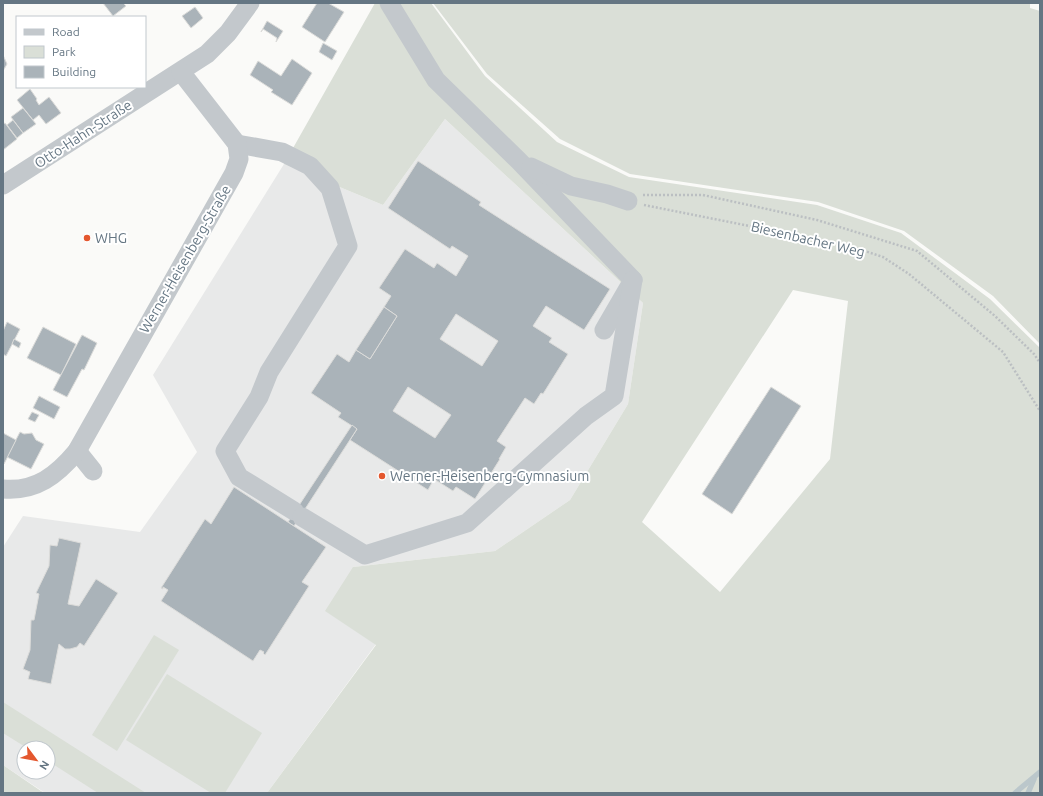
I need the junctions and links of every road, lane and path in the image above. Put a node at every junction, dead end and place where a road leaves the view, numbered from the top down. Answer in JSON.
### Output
{"nodes":[{"id":1,"x":250,"y":3,"type":"edge"},
{"id":2,"x":389,"y":3,"type":"edge"},
{"id":3,"x":181,"y":72,"type":"junction"},
{"id":4,"x":237,"y":144,"type":"junction"},
{"id":5,"x":518,"y":161,"type":"junction"},
{"id":6,"x":3,"y":185,"type":"edge"},
{"id":7,"x":632,"y":198,"type":"junction"},
{"id":8,"x":634,"y":280,"type":"junction"},
{"id":9,"x":604,"y":330,"type":"dead end"},
{"id":10,"x":1040,"y":364,"type":"edge"},
{"id":11,"x":1040,"y":411,"type":"edge"},
{"id":12,"x":77,"y":451,"type":"junction"},
{"id":13,"x":93,"y":471,"type":"dead end"},
{"id":14,"x":3,"y":489,"type":"edge"}],
"edges":[{"from":1,"to":3,"type":"street","name":"Otto-Hahn-Straße"},
{"from":2,"to":5,"type":"street"},
{"from":3,"to":4,"type":"street"},
{"from":3,"to":6,"type":"street","name":"Otto-Hahn-Straße"},
{"from":4,"to":8,"type":"street"},
{"from":4,"to":12,"type":"street","name":"Werner-Heisenberg-Straße"},
{"from":5,"to":7,"type":"street"},
{"from":5,"to":8,"type":"street"},
{"from":7,"to":10,"type":"path"},
{"from":7,"to":11,"type":"path","name":"Biesenbacher Weg"},
{"from":8,"to":9,"type":"street"},
{"from":12,"to":13,"type":"street"},
{"from":12,"to":14,"type":"street","name":"Werner-Heisenberg-Straße"}]}
